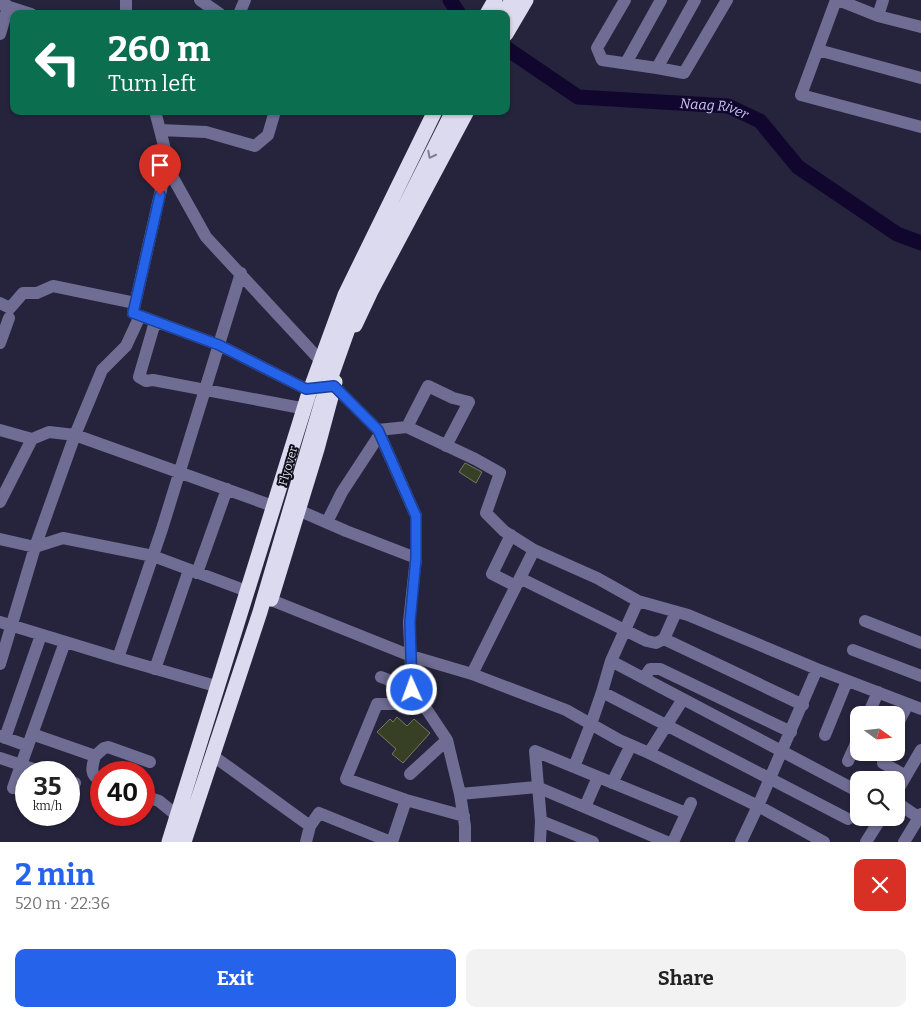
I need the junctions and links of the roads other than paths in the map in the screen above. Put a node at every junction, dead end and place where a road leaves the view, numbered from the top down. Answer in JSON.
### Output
{"nodes":[{"id":1,"x":200,"y":0,"type":"edge"},
{"id":2,"x":526,"y":0,"type":"edge"},
{"id":3,"x":625,"y":0,"type":"edge"},
{"id":4,"x":661,"y":0,"type":"edge"},
{"id":5,"x":695,"y":0,"type":"edge"},
{"id":6,"x":727,"y":0,"type":"edge"},
{"id":7,"x":837,"y":0,"type":"edge"},
{"id":8,"x":883,"y":0,"type":"edge"},
{"id":9,"x":3,"y":4,"type":"edge"},
{"id":10,"x":20,"y":10,"type":"edge"},
{"id":11,"x":214,"y":10,"type":"edge"},
{"id":12,"x":878,"y":16,"type":"junction"},
{"id":13,"x":510,"y":27,"type":"edge"},
{"id":14,"x":921,"y":27,"type":"edge"},
{"id":15,"x":0,"y":34,"type":"edge"},
{"id":16,"x":818,"y":50,"type":"junction"},
{"id":17,"x":626,"y":63,"type":"junction"},
{"id":18,"x":657,"y":68,"type":"junction"},
{"id":19,"x":921,"y":78,"type":"edge"},
{"id":20,"x":155,"y":115,"type":"edge"},
{"id":21,"x":274,"y":115,"type":"edge"},
{"id":22,"x":430,"y":115,"type":"edge"},
{"id":23,"x":430,"y":115,"type":"edge"},
{"id":24,"x":451,"y":115,"type":"edge"},
{"id":25,"x":465,"y":115,"type":"edge"},
{"id":26,"x":921,"y":127,"type":"edge"},
{"id":27,"x":160,"y":130,"type":"junction"},
{"id":28,"x":168,"y":159,"type":"junction"},
{"id":29,"x":241,"y":273,"type":"junction"},
{"id":30,"x":0,"y":303,"type":"edge"},
{"id":31,"x":135,"y":303,"type":"junction"},
{"id":32,"x":140,"y":316,"type":"junction"},
{"id":33,"x":9,"y":318,"type":"dead end"},
{"id":34,"x":155,"y":322,"type":"junction"},
{"id":35,"x":0,"y":343,"type":"edge"},
{"id":36,"x":219,"y":345,"type":"junction"},
{"id":37,"x":318,"y":358,"type":"junction"},
{"id":38,"x":334,"y":386,"type":"junction"},
{"id":39,"x":306,"y":389,"type":"junction"},
{"id":40,"x":206,"y":391,"type":"junction"},
{"id":41,"x":301,"y":408,"type":"junction"},
{"id":42,"x":407,"y":427,"type":"junction"},
{"id":43,"x":0,"y":430,"type":"edge"},
{"id":44,"x":379,"y":432,"type":"junction"},
{"id":45,"x":75,"y":435,"type":"junction"},
{"id":46,"x":32,"y":439,"type":"junction"},
{"id":47,"x":446,"y":446,"type":"junction"},
{"id":48,"x":180,"y":471,"type":"junction"},
{"id":49,"x":227,"y":489,"type":"junction"},
{"id":50,"x":274,"y":489,"type":"junction"},
{"id":51,"x":0,"y":502,"type":"edge"},
{"id":52,"x":300,"y":504,"type":"junction"},
{"id":53,"x":270,"y":505,"type":"junction"},
{"id":54,"x":327,"y":522,"type":"junction"},
{"id":55,"x":511,"y":535,"type":"junction"},
{"id":56,"x":0,"y":539,"type":"edge"},
{"id":57,"x":35,"y":547,"type":"junction"},
{"id":58,"x":534,"y":550,"type":"junction"},
{"id":59,"x":153,"y":556,"type":"junction"},
{"id":60,"x":416,"y":558,"type":"junction"},
{"id":61,"x":193,"y":571,"type":"junction"},
{"id":62,"x":518,"y":582,"type":"junction"},
{"id":63,"x":244,"y":590,"type":"junction"},
{"id":64,"x":271,"y":600,"type":"junction"},
{"id":65,"x":638,"y":601,"type":"junction"},
{"id":66,"x":676,"y":612,"type":"junction"},
{"id":67,"x":865,"y":620,"type":"dead end"},
{"id":68,"x":6,"y":623,"type":"edge"},
{"id":69,"x":625,"y":630,"type":"junction"},
{"id":70,"x":41,"y":634,"type":"junction"},
{"id":71,"x":664,"y":639,"type":"junction"},
{"id":72,"x":65,"y":642,"type":"junction"},
{"id":73,"x":921,"y":643,"type":"edge"},
{"id":74,"x":853,"y":650,"type":"dead end"},
{"id":75,"x":411,"y":656,"type":"junction"},
{"id":76,"x":118,"y":658,"type":"junction"},
{"id":77,"x":611,"y":661,"type":"junction"},
{"id":78,"x":0,"y":664,"type":"edge"},
{"id":79,"x":155,"y":669,"type":"junction"},
{"id":80,"x":817,"y":669,"type":"junction"},
{"id":81,"x":472,"y":674,"type":"junction"},
{"id":82,"x":921,"y":676,"type":"edge"},
{"id":83,"x":382,"y":677,"type":"dead end"},
{"id":84,"x":644,"y":678,"type":"junction"},
{"id":85,"x":847,"y":680,"type":"junction"},
{"id":86,"x":412,"y":683,"type":"junction"},
{"id":87,"x":212,"y":685,"type":"junction"},
{"id":88,"x":602,"y":692,"type":"junction"},
{"id":89,"x":878,"y":692,"type":"junction"},
{"id":90,"x":237,"y":694,"type":"junction"},
{"id":91,"x":419,"y":698,"type":"junction"},
{"id":92,"x":683,"y":699,"type":"junction"},
{"id":93,"x":803,"y":704,"type":"junction"},
{"id":94,"x":908,"y":704,"type":"junction"},
{"id":95,"x":872,"y":706,"type":"edge"},
{"id":96,"x":921,"y":709,"type":"edge"},
{"id":97,"x":905,"y":710,"type":"edge"},
{"id":98,"x":591,"y":724,"type":"junction"},
{"id":99,"x":667,"y":724,"type":"junction"},
{"id":100,"x":791,"y":732,"type":"junction"},
{"id":101,"x":824,"y":735,"type":"dead end"},
{"id":102,"x":2,"y":737,"type":"edge"},
{"id":103,"x":30,"y":740,"type":"junction"},
{"id":104,"x":447,"y":740,"type":"junction"},
{"id":105,"x":630,"y":745,"type":"junction"},
{"id":106,"x":921,"y":750,"type":"edge"},
{"id":107,"x":783,"y":751,"type":"junction"},
{"id":108,"x":649,"y":752,"type":"junction"},
{"id":109,"x":95,"y":756,"type":"junction"},
{"id":110,"x":850,"y":756,"type":"edge"},
{"id":111,"x":0,"y":758,"type":"edge"},
{"id":112,"x":216,"y":758,"type":"junction"},
{"id":113,"x":22,"y":761,"type":"edge"},
{"id":114,"x":94,"y":761,"type":"edge"},
{"id":115,"x":147,"y":761,"type":"edge"},
{"id":116,"x":848,"y":761,"type":"dead end"},
{"id":117,"x":883,"y":761,"type":"edge"},
{"id":118,"x":15,"y":763,"type":"edge"},
{"id":119,"x":574,"y":767,"type":"junction"},
{"id":120,"x":410,"y":774,"type":"dead end"},
{"id":121,"x":906,"y":776,"type":"joint"},
{"id":122,"x":598,"y":777,"type":"junction"},
{"id":123,"x":770,"y":778,"type":"junction"},
{"id":124,"x":15,"y":782,"type":"edge"},
{"id":125,"x":612,"y":783,"type":"junction"},
{"id":126,"x":537,"y":786,"type":"junction"},
{"id":127,"x":850,"y":787,"type":"edge"},
{"id":128,"x":13,"y":788,"type":"dead end"},
{"id":129,"x":460,"y":794,"type":"junction"},
{"id":130,"x":155,"y":800,"type":"edge"},
{"id":131,"x":406,"y":800,"type":"junction"},
{"id":132,"x":758,"y":806,"type":"junction"},
{"id":133,"x":585,"y":807,"type":"junction"},
{"id":134,"x":905,"y":808,"type":"edge"},
{"id":135,"x":175,"y":814,"type":"junction"},
{"id":136,"x":464,"y":816,"type":"junction"},
{"id":137,"x":920,"y":817,"type":"edge"},
{"id":138,"x":848,"y":819,"type":"dead end"},
{"id":139,"x":541,"y":821,"type":"junction"},
{"id":140,"x":310,"y":826,"type":"junction"},
{"id":141,"x":876,"y":826,"type":"edge"},
{"id":142,"x":167,"y":842,"type":"edge"},
{"id":143,"x":184,"y":842,"type":"edge"},
{"id":144,"x":189,"y":842,"type":"edge"},
{"id":145,"x":306,"y":842,"type":"edge"},
{"id":146,"x":391,"y":842,"type":"edge"},
{"id":147,"x":465,"y":842,"type":"edge"},
{"id":148,"x":540,"y":842,"type":"edge"},
{"id":149,"x":594,"y":842,"type":"edge"},
{"id":150,"x":667,"y":842,"type":"edge"},
{"id":151,"x":673,"y":842,"type":"edge"},
{"id":152,"x":741,"y":842,"type":"edge"},
{"id":153,"x":824,"y":842,"type":"edge"},
{"id":154,"x":866,"y":842,"type":"edge"},
{"id":155,"x":904,"y":842,"type":"edge"}],
"edges":[{"from":1,"to":11,"type":"street"},
{"from":2,"to":13,"type":"highway"},
{"from":3,"to":17,"type":"street"},
{"from":4,"to":17,"type":"street"},
{"from":5,"to":18,"type":"street"},
{"from":6,"to":18,"type":"street"},
{"from":7,"to":12,"type":"street"},
{"from":7,"to":16,"type":"street"},
{"from":8,"to":12,"type":"street"},
{"from":9,"to":10,"type":"street"},
{"from":9,"to":15,"type":"street"},
{"from":12,"to":14,"type":"street"},
{"from":16,"to":19,"type":"street"},
{"from":16,"to":26,"type":"street"},
{"from":17,"to":18,"type":"street"},
{"from":20,"to":27,"type":"street"},
{"from":21,"to":27,"type":"street"},
{"from":22,"to":37,"type":"highway"},
{"from":23,"to":142,"type":"highway","name":"Flyover","bridge":true},
{"from":24,"to":143,"type":"highway","name":"Flyover","one_way":true,"bridge":true},
{"from":25,"to":38,"type":"highway"},
{"from":27,"to":28,"type":"street"},
{"from":28,"to":29,"type":"street"},
{"from":28,"to":31,"type":"street"},
{"from":29,"to":36,"type":"street"},
{"from":29,"to":37,"type":"street"},
{"from":30,"to":31,"type":"street"},
{"from":31,"to":32,"type":"street"},
{"from":32,"to":34,"type":"street"},
{"from":32,"to":45,"type":"street"},
{"from":33,"to":35,"type":"street"},
{"from":34,"to":36,"type":"street"},
{"from":34,"to":40,"type":"street"},
{"from":36,"to":39,"type":"street"},
{"from":36,"to":40,"type":"street"},
{"from":37,"to":39,"type":"highway"},
{"from":38,"to":39,"type":"street"},
{"from":38,"to":44,"type":"street"},
{"from":38,"to":52,"type":"highway"},
{"from":39,"to":41,"type":"highway"},
{"from":40,"to":41,"type":"street"},
{"from":40,"to":48,"type":"street"},
{"from":41,"to":50,"type":"highway"},
{"from":42,"to":44,"type":"street"},
{"from":42,"to":47,"type":"street"},
{"from":42,"to":47,"type":"street"},
{"from":43,"to":46,"type":"street"},
{"from":44,"to":54,"type":"street"},
{"from":44,"to":60,"type":"street"},
{"from":45,"to":46,"type":"street"},
{"from":45,"to":48,"type":"street"},
{"from":45,"to":57,"type":"street"},
{"from":46,"to":51,"type":"street"},
{"from":47,"to":55,"type":"street"},
{"from":48,"to":49,"type":"street"},
{"from":48,"to":59,"type":"street"},
{"from":49,"to":53,"type":"street"},
{"from":49,"to":61,"type":"street"},
{"from":50,"to":52,"type":"highway"},
{"from":50,"to":53,"type":"highway"},
{"from":52,"to":54,"type":"street"},
{"from":52,"to":64,"type":"highway"},
{"from":53,"to":63,"type":"highway"},
{"from":54,"to":60,"type":"street"},
{"from":55,"to":58,"type":"street"},
{"from":55,"to":62,"type":"street"},
{"from":56,"to":57,"type":"street"},
{"from":57,"to":59,"type":"street"},
{"from":57,"to":68,"type":"street"},
{"from":58,"to":62,"type":"street"},
{"from":58,"to":65,"type":"street"},
{"from":59,"to":61,"type":"street"},
{"from":59,"to":76,"type":"street"},
{"from":60,"to":75,"type":"street"},
{"from":61,"to":63,"type":"street"},
{"from":61,"to":79,"type":"street"},
{"from":62,"to":69,"type":"street"},
{"from":62,"to":81,"type":"street"},
{"from":63,"to":87,"type":"highway"},
{"from":64,"to":75,"type":"street"},
{"from":64,"to":90,"type":"highway"},
{"from":65,"to":66,"type":"street"},
{"from":65,"to":69,"type":"street"},
{"from":66,"to":71,"type":"street"},
{"from":66,"to":80,"type":"street"},
{"from":67,"to":73,"type":"street"},
{"from":68,"to":70,"type":"street"},
{"from":68,"to":78,"type":"street"},
{"from":69,"to":71,"type":"street"},
{"from":69,"to":77,"type":"street"},
{"from":70,"to":72,"type":"street"},
{"from":70,"to":102,"type":"street"},
{"from":71,"to":93,"type":"street"},
{"from":72,"to":76,"type":"street"},
{"from":72,"to":103,"type":"street"},
{"from":74,"to":82,"type":"street"},
{"from":75,"to":81,"type":"street"},
{"from":75,"to":86,"type":"street"},
{"from":76,"to":79,"type":"street"},
{"from":77,"to":84,"type":"street"},
{"from":77,"to":88,"type":"street"},
{"from":79,"to":87,"type":"street"},
{"from":80,"to":85,"type":"street"},
{"from":80,"to":93,"type":"street"},
{"from":81,"to":98,"type":"street"},
{"from":83,"to":86,"type":"street"},
{"from":84,"to":92,"type":"street"},
{"from":84,"to":100,"type":"street"},
{"from":85,"to":89,"type":"street"},
{"from":85,"to":101,"type":"street"},
{"from":86,"to":91,"type":"street"},
{"from":87,"to":90,"type":"highway"},
{"from":87,"to":135,"type":"highway"},
{"from":88,"to":98,"type":"street"},
{"from":88,"to":99,"type":"street"},
{"from":89,"to":94,"type":"street"},
{"from":89,"to":95,"type":"street"},
{"from":90,"to":112,"type":"highway"},
{"from":91,"to":104,"type":"street"},
{"from":91,"to":131,"type":"street"},
{"from":92,"to":99,"type":"street"},
{"from":92,"to":107,"type":"street"},
{"from":93,"to":100,"type":"street"},
{"from":94,"to":96,"type":"street"},
{"from":94,"to":97,"type":"street"},
{"from":98,"to":105,"type":"street"},
{"from":98,"to":119,"type":"street"},
{"from":99,"to":108,"type":"street"},
{"from":99,"to":123,"type":"street"},
{"from":100,"to":107,"type":"street"},
{"from":102,"to":103,"type":"street"},
{"from":103,"to":109,"type":"street"},
{"from":103,"to":113,"type":"street"},
{"from":104,"to":120,"type":"street"},
{"from":104,"to":129,"type":"street"},
{"from":105,"to":108,"type":"street"},
{"from":105,"to":125,"type":"street"},
{"from":106,"to":121,"type":"street"},
{"from":107,"to":123,"type":"street"},
{"from":107,"to":127,"type":"street"},
{"from":108,"to":132,"type":"street"},
{"from":109,"to":114,"type":"street"},
{"from":109,"to":115,"type":"street"},
{"from":110,"to":116,"type":"street"},
{"from":111,"to":118,"type":"street"},
{"from":112,"to":140,"type":"street"},
{"from":112,"to":144,"type":"highway"},
{"from":117,"to":121,"type":"street"},
{"from":119,"to":122,"type":"street"},
{"from":119,"to":126,"type":"street"},
{"from":122,"to":125,"type":"street"},
{"from":122,"to":133,"type":"street"},
{"from":123,"to":132,"type":"street"},
{"from":123,"to":138,"type":"street"},
{"from":124,"to":128,"type":"street"},
{"from":125,"to":151,"type":"street"},
{"from":126,"to":129,"type":"street"},
{"from":126,"to":133,"type":"street"},
{"from":126,"to":139,"type":"street"},
{"from":129,"to":136,"type":"street"},
{"from":130,"to":135,"type":"street"},
{"from":131,"to":136,"type":"street"},
{"from":131,"to":146,"type":"street"},
{"from":132,"to":152,"type":"street"},
{"from":132,"to":153,"type":"street"},
{"from":133,"to":150,"type":"street"},
{"from":134,"to":137,"type":"street"},
{"from":135,"to":142,"type":"highway"},
{"from":136,"to":147,"type":"street"},
{"from":137,"to":155,"type":"street"},
{"from":139,"to":148,"type":"street"},
{"from":139,"to":149,"type":"street"},
{"from":140,"to":145,"type":"street"},
{"from":140,"to":146,"type":"street"},
{"from":141,"to":154,"type":"street"}]}
